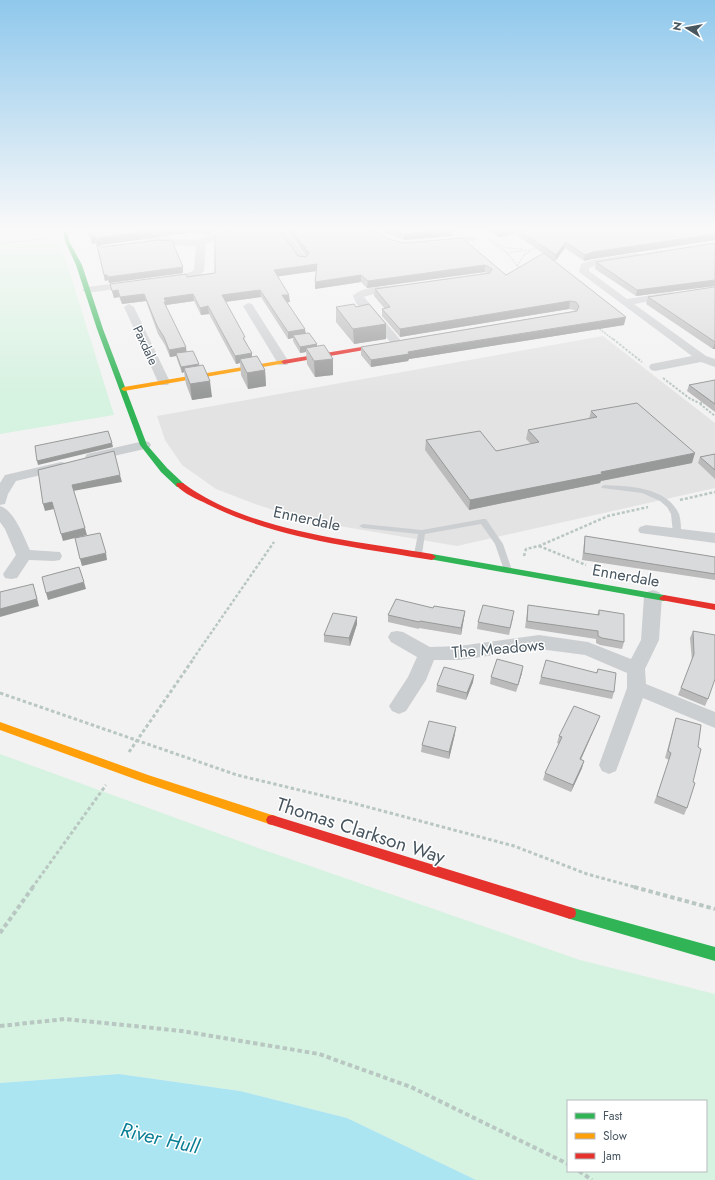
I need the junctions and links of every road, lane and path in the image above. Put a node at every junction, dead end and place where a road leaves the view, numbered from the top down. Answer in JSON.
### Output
{"nodes":[{"id":1,"x":85,"y":285,"type":"edge"},
{"id":2,"x":125,"y":285,"type":"edge"},
{"id":3,"x":602,"y":285,"type":"edge"},
{"id":4,"x":407,"y":287,"type":"edge"},
{"id":5,"x":87,"y":290,"type":"junction"},
{"id":6,"x":680,"y":294,"type":"edge"},
{"id":7,"x":625,"y":302,"type":"junction"},
{"id":8,"x":129,"y":307,"type":"edge"},
{"id":9,"x":236,"y":308,"type":"dead end"},
{"id":10,"x":595,"y":325,"type":"edge"},
{"id":11,"x":401,"y":342,"type":"joint"},
{"id":12,"x":702,"y":358,"type":"junction"},
{"id":13,"x":283,"y":362,"type":"junction"},
{"id":14,"x":715,"y":363,"type":"edge"},
{"id":15,"x":654,"y":370,"type":"junction"},
{"id":16,"x":164,"y":382,"type":"junction"},
{"id":17,"x":124,"y":389,"type":"junction"},
{"id":18,"x":699,"y":403,"type":"junction"},
{"id":19,"x":710,"y":403,"type":"edge"},
{"id":20,"x":715,"y":416,"type":"edge"},
{"id":21,"x":144,"y":445,"type":"junction"},
{"id":22,"x":5,"y":478,"type":"edge"},
{"id":23,"x":604,"y":487,"type":"dead end"},
{"id":24,"x":715,"y":492,"type":"edge"},
{"id":25,"x":0,"y":501,"type":"edge"},
{"id":26,"x":668,"y":503,"type":"junction"},
{"id":27,"x":0,"y":511,"type":"edge"},
{"id":28,"x":363,"y":526,"type":"dead end"},
{"id":29,"x":283,"y":530,"type":"junction"},
{"id":30,"x":646,"y":530,"type":"dead end"},
{"id":31,"x":422,"y":532,"type":"junction"},
{"id":32,"x":677,"y":533,"type":"junction"},
{"id":33,"x":715,"y":538,"type":"edge"},
{"id":34,"x":418,"y":554,"type":"junction"},
{"id":35,"x":24,"y":555,"type":"junction"},
{"id":36,"x":54,"y":556,"type":"dead end"},
{"id":37,"x":508,"y":570,"type":"junction"},
{"id":38,"x":11,"y":574,"type":"dead end"},
{"id":39,"x":653,"y":596,"type":"junction"},
{"id":40,"x":715,"y":607,"type":"edge"},
{"id":41,"x":398,"y":637,"type":"dead end"},
{"id":42,"x":426,"y":654,"type":"junction"},
{"id":43,"x":637,"y":679,"type":"junction"},
{"id":44,"x":0,"y":693,"type":"edge"},
{"id":45,"x":399,"y":706,"type":"dead end"},
{"id":46,"x":715,"y":720,"type":"edge"},
{"id":47,"x":0,"y":726,"type":"edge"},
{"id":48,"x":137,"y":741,"type":"junction"},
{"id":49,"x":609,"y":766,"type":"dead end"},
{"id":50,"x":117,"y":770,"type":"junction"},
{"id":51,"x":715,"y":909,"type":"edge"},
{"id":52,"x":0,"y":933,"type":"edge"},
{"id":53,"x":715,"y":954,"type":"edge"},
{"id":54,"x":0,"y":1026,"type":"edge"},
{"id":55,"x":567,"y":1164,"type":"edge"},
{"id":56,"x":580,"y":1172,"type":"edge"},
{"id":57,"x":592,"y":1180,"type":"edge"}],
"edges":[{"from":1,"to":5,"type":"main road","name":"Ennerdale"},
{"from":2,"to":5,"type":"street"},
{"from":3,"to":7,"type":"street"},
{"from":4,"to":11,"type":"street","name":"Paxdale"},
{"from":5,"to":17,"type":"main road","name":"Ennerdale"},
{"from":6,"to":7,"type":"street"},
{"from":7,"to":12,"type":"street"},
{"from":8,"to":16,"type":"street","name":"Paxdale"},
{"from":9,"to":13,"type":"street"},
{"from":10,"to":15,"type":"path"},
{"from":11,"to":13,"type":"main road","name":"Paxdale"},
{"from":12,"to":14,"type":"street"},
{"from":12,"to":15,"type":"street"},
{"from":13,"to":16,"type":"main road","name":"Paxdale"},
{"from":15,"to":18,"type":"path"},
{"from":16,"to":17,"type":"main road","name":"Paxdale"},
{"from":17,"to":21,"type":"main road","name":"Ennerdale"},
{"from":18,"to":19,"type":"path"},
{"from":18,"to":20,"type":"path"},
{"from":21,"to":22,"type":"street"},
{"from":21,"to":29,"type":"main road","name":"Ennerdale"},
{"from":22,"to":25,"type":"street"},
{"from":23,"to":26,"type":"lane"},
{"from":24,"to":26,"type":"path"},
{"from":26,"to":32,"type":"lane"},
{"from":27,"to":35,"type":"street"},
{"from":28,"to":31,"type":"lane"},
{"from":29,"to":34,"type":"main road","name":"Ennerdale"},
{"from":29,"to":48,"type":"path"},
{"from":30,"to":32,"type":"street"},
{"from":31,"to":34,"type":"lane"},
{"from":31,"to":37,"type":"lane"},
{"from":32,"to":33,"type":"street"},
{"from":34,"to":37,"type":"main road","name":"Ennerdale"},
{"from":35,"to":36,"type":"street"},
{"from":35,"to":38,"type":"street"},
{"from":37,"to":39,"type":"main road","name":"Ennerdale"},
{"from":39,"to":40,"type":"main road","name":"Ennerdale"},
{"from":39,"to":43,"type":"street"},
{"from":41,"to":42,"type":"street"},
{"from":42,"to":43,"type":"street","name":"The Meadows"},
{"from":42,"to":45,"type":"street"},
{"from":43,"to":46,"type":"street","name":"The Meadows"},
{"from":43,"to":49,"type":"street"},
{"from":44,"to":48,"type":"path"},
{"from":47,"to":50,"type":"main road","name":"Thomas Clarkson Way"},
{"from":48,"to":50,"type":"path"},
{"from":48,"to":51,"type":"path"},
{"from":50,"to":52,"type":"path"},
{"from":50,"to":53,"type":"main road","name":"Thomas Clarkson Way"},
{"from":54,"to":55,"type":"path"},
{"from":56,"to":57,"type":"path"}]}
